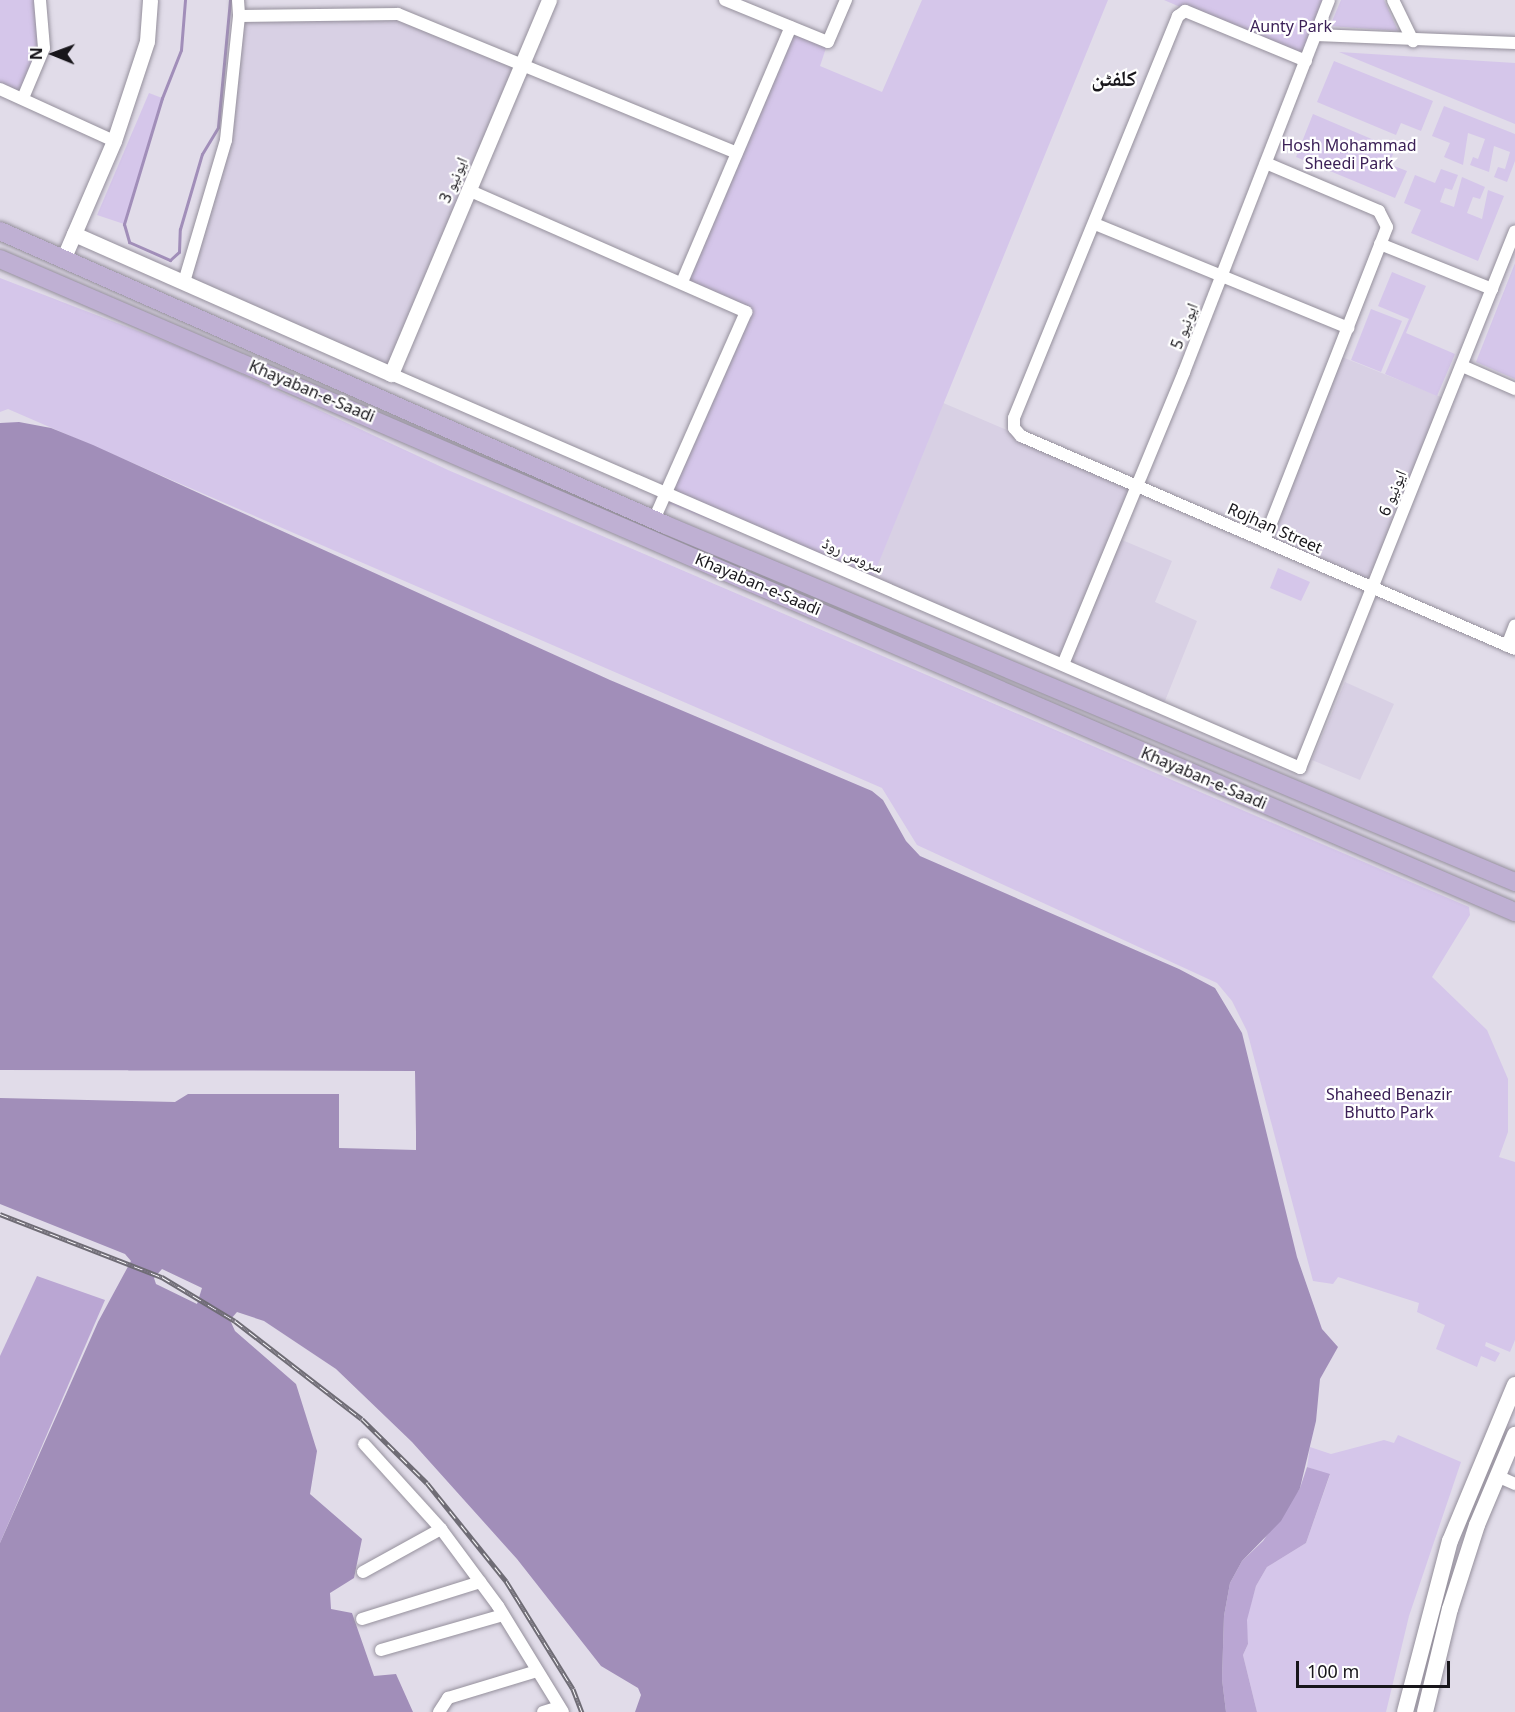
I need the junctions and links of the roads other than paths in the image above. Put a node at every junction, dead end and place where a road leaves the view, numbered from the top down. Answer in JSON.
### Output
{"nodes":[{"id":1,"x":40,"y":0,"type":"edge"},
{"id":2,"x":150,"y":0,"type":"edge"},
{"id":3,"x":238,"y":0,"type":"edge"},
{"id":4,"x":549,"y":0,"type":"edge"},
{"id":5,"x":724,"y":0,"type":"edge"},
{"id":6,"x":846,"y":0,"type":"edge"},
{"id":7,"x":1329,"y":0,"type":"edge"},
{"id":8,"x":1393,"y":0,"type":"edge"},
{"id":9,"x":239,"y":16,"type":"junction"},
{"id":10,"x":792,"y":27,"type":"junction"},
{"id":11,"x":1316,"y":35,"type":"junction"},
{"id":12,"x":1413,"y":41,"type":"junction"},
{"id":13,"x":1515,"y":43,"type":"edge"},
{"id":14,"x":1306,"y":61,"type":"junction"},
{"id":15,"x":522,"y":64,"type":"junction"},
{"id":16,"x":0,"y":89,"type":"edge"},
{"id":17,"x":23,"y":98,"type":"junction"},
{"id":18,"x":114,"y":141,"type":"junction"},
{"id":19,"x":737,"y":153,"type":"junction"},
{"id":20,"x":1266,"y":163,"type":"junction"},
{"id":21,"x":468,"y":190,"type":"junction"},
{"id":22,"x":1095,"y":224,"type":"junction"},
{"id":23,"x":0,"y":231,"type":"edge"},
{"id":24,"x":74,"y":234,"type":"junction"},
{"id":25,"x":1514,"y":239,"type":"edge"},
{"id":26,"x":1380,"y":244,"type":"junction"},
{"id":27,"x":64,"y":257,"type":"junction"},
{"id":28,"x":0,"y":259,"type":"edge"},
{"id":29,"x":1220,"y":277,"type":"junction"},
{"id":30,"x":184,"y":282,"type":"junction"},
{"id":31,"x":682,"y":282,"type":"junction"},
{"id":32,"x":1492,"y":289,"type":"junction"},
{"id":33,"x":1348,"y":328,"type":"junction"},
{"id":34,"x":1462,"y":366,"type":"junction"},
{"id":35,"x":391,"y":374,"type":"junction"},
{"id":36,"x":1515,"y":389,"type":"edge"},
{"id":37,"x":1136,"y":485,"type":"junction"},
{"id":38,"x":666,"y":493,"type":"junction"},
{"id":39,"x":654,"y":520,"type":"junction"},
{"id":40,"x":1264,"y":541,"type":"junction"},
{"id":41,"x":1371,"y":590,"type":"junction"},
{"id":42,"x":1515,"y":625,"type":"edge"},
{"id":43,"x":1511,"y":647,"type":"edge"},
{"id":44,"x":1064,"y":662,"type":"junction"},
{"id":45,"x":1300,"y":768,"type":"joint"},
{"id":46,"x":1515,"y":882,"type":"edge"},
{"id":47,"x":1515,"y":912,"type":"edge"},
{"id":48,"x":1515,"y":1385,"type":"edge"},
{"id":49,"x":1515,"y":1435,"type":"edge"},
{"id":50,"x":364,"y":1444,"type":"dead end"},
{"id":51,"x":1497,"y":1476,"type":"junction"},
{"id":52,"x":1515,"y":1484,"type":"edge"},
{"id":53,"x":1466,"y":1499,"type":"junction"},
{"id":54,"x":1485,"y":1505,"type":"junction"},
{"id":55,"x":1458,"y":1520,"type":"junction"},
{"id":56,"x":1476,"y":1528,"type":"junction"},
{"id":57,"x":441,"y":1529,"type":"junction"},
{"id":58,"x":363,"y":1572,"type":"dead end"},
{"id":59,"x":480,"y":1582,"type":"junction"},
{"id":60,"x":503,"y":1615,"type":"junction"},
{"id":61,"x":362,"y":1619,"type":"dead end"},
{"id":62,"x":381,"y":1650,"type":"dead end"},
{"id":63,"x":537,"y":1671,"type":"junction"},
{"id":64,"x":561,"y":1709,"type":"edge"},
{"id":65,"x":439,"y":1712,"type":"edge"},
{"id":66,"x":543,"y":1712,"type":"edge"},
{"id":67,"x":1405,"y":1712,"type":"edge"},
{"id":68,"x":1425,"y":1712,"type":"edge"}],
"edges":[{"from":1,"to":17,"type":"street"},
{"from":2,"to":18,"type":"street"},
{"from":3,"to":9,"type":"street"},
{"from":4,"to":15,"type":"street","name":"ایونیو 3"},
{"from":5,"to":10,"type":"street"},
{"from":6,"to":10,"type":"street"},
{"from":7,"to":11,"type":"street","name":"ایونیو 5"},
{"from":8,"to":12,"type":"street"},
{"from":9,"to":15,"type":"street"},
{"from":9,"to":30,"type":"street"},
{"from":10,"to":19,"type":"street"},
{"from":11,"to":12,"type":"street"},
{"from":11,"to":14,"type":"street","name":"ایونیو 5"},
{"from":12,"to":13,"type":"street"},
{"from":14,"to":20,"type":"street","name":"ایونیو 5"},
{"from":14,"to":22,"type":"street"},
{"from":15,"to":19,"type":"street"},
{"from":15,"to":21,"type":"street","name":"ایونیو 3"},
{"from":16,"to":17,"type":"street"},
{"from":17,"to":18,"type":"street"},
{"from":18,"to":24,"type":"street"},
{"from":19,"to":31,"type":"street"},
{"from":20,"to":26,"type":"street"},
{"from":20,"to":29,"type":"street","name":"ایونیو 5"},
{"from":21,"to":31,"type":"street"},
{"from":21,"to":35,"type":"street","name":"ایونیو 3"},
{"from":22,"to":29,"type":"street"},
{"from":22,"to":37,"type":"street","name":"Rojhan Street"},
{"from":23,"to":27,"type":"main road","name":"Khayaban-e-Saadi"},
{"from":24,"to":27,"type":"street"},
{"from":24,"to":30,"type":"street"},
{"from":25,"to":32,"type":"street","name":"ایونیو 6"},
{"from":26,"to":32,"type":"street"},
{"from":26,"to":33,"type":"street"},
{"from":27,"to":39,"type":"main road","name":"Khayaban-e-Saadi"},
{"from":28,"to":47,"type":"main road","name":"Khayaban-e-Saadi"},
{"from":29,"to":33,"type":"street"},
{"from":29,"to":37,"type":"street","name":"ایونیو 5"},
{"from":30,"to":35,"type":"street"},
{"from":31,"to":38,"type":"street"},
{"from":32,"to":34,"type":"street","name":"ایونیو 6"},
{"from":33,"to":40,"type":"street"},
{"from":34,"to":36,"type":"street"},
{"from":34,"to":41,"type":"street","name":"ایونیو 6"},
{"from":35,"to":38,"type":"street","name":"سروس روڈ"},
{"from":37,"to":40,"type":"street","name":"Rojhan Street"},
{"from":37,"to":44,"type":"street","name":"ایونیو 5"},
{"from":38,"to":39,"type":"street"},
{"from":38,"to":44,"type":"street","name":"سروس روڈ"},
{"from":39,"to":46,"type":"main road","name":"Khayaban-e-Saadi"},
{"from":40,"to":41,"type":"street","name":"Rojhan Street"},
{"from":41,"to":43,"type":"street","name":"Rojhan Street"},
{"from":41,"to":45,"type":"street","name":"ایونیو 6"},
{"from":42,"to":43,"type":"street"},
{"from":44,"to":45,"type":"street","name":"سروس روڈ"},
{"from":48,"to":53,"type":"main road"},
{"from":49,"to":51,"type":"main road"},
{"from":50,"to":57,"type":"street"},
{"from":51,"to":52,"type":"street"},
{"from":51,"to":54,"type":"main road"},
{"from":53,"to":54,"type":"main road"},
{"from":53,"to":55,"type":"main road"},
{"from":54,"to":56,"type":"main road"},
{"from":55,"to":56,"type":"main road"},
{"from":55,"to":67,"type":"main road"},
{"from":56,"to":68,"type":"main road"},
{"from":57,"to":58,"type":"street"},
{"from":57,"to":59,"type":"street"},
{"from":59,"to":60,"type":"street"},
{"from":59,"to":61,"type":"street"},
{"from":60,"to":62,"type":"street"},
{"from":60,"to":63,"type":"street"},
{"from":63,"to":64,"type":"street"},
{"from":63,"to":65,"type":"street"},
{"from":64,"to":66,"type":"street"}]}
